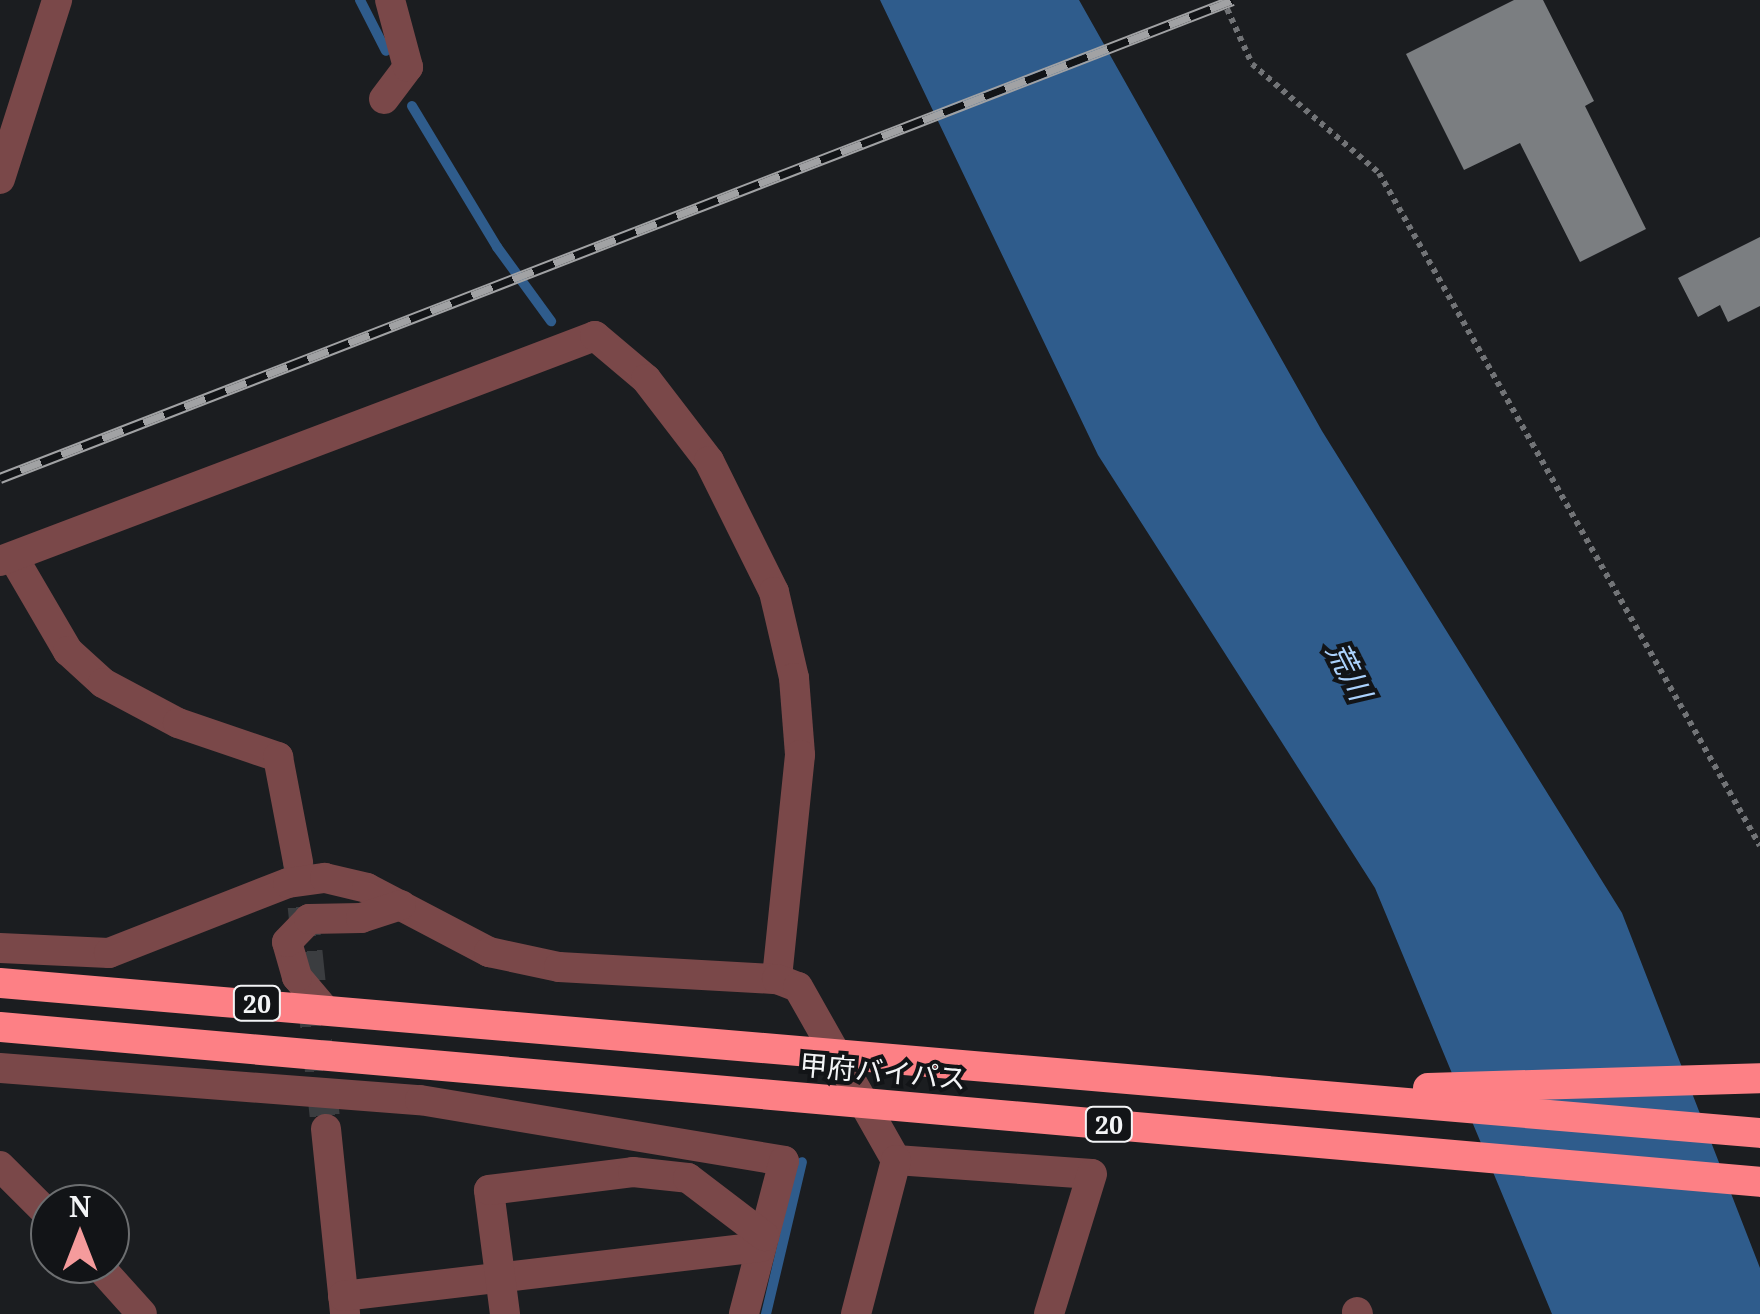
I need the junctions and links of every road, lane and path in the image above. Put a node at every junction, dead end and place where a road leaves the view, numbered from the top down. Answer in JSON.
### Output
{"nodes":[{"id":1,"x":57,"y":0,"type":"edge"},
{"id":2,"x":390,"y":0,"type":"edge"},
{"id":3,"x":1223,"y":0,"type":"edge"},
{"id":4,"x":384,"y":99,"type":"dead end"},
{"id":5,"x":0,"y":178,"type":"edge"},
{"id":6,"x":6,"y":559,"type":"edge"},
{"id":7,"x":1760,"y":846,"type":"edge"},
{"id":8,"x":298,"y":862,"type":"tunnel mouth"},
{"id":9,"x":400,"y":905,"type":"junction"},
{"id":10,"x":0,"y":948,"type":"edge"},
{"id":11,"x":778,"y":980,"type":"junction"},
{"id":12,"x":0,"y":983,"type":"edge"},
{"id":13,"x":324,"y":1009,"type":"junction"},
{"id":14,"x":0,"y":1027,"type":"edge"},
{"id":15,"x":0,"y":1068,"type":"edge"},
{"id":16,"x":1760,"y":1078,"type":"edge"},
{"id":17,"x":1250,"y":1091,"type":"junction"},
{"id":18,"x":326,"y":1128,"type":"tunnel mouth"},
{"id":19,"x":1760,"y":1134,"type":"edge"},
{"id":20,"x":896,"y":1160,"type":"junction"},
{"id":21,"x":0,"y":1166,"type":"edge"},
{"id":22,"x":1760,"y":1182,"type":"edge"},
{"id":23,"x":30,"y":1196,"type":"edge"},
{"id":24,"x":763,"y":1242,"type":"junction"},
{"id":25,"x":500,"y":1279,"type":"junction"},
{"id":26,"x":115,"y":1284,"type":"edge"},
{"id":27,"x":344,"y":1305,"type":"edge"},
{"id":28,"x":142,"y":1314,"type":"edge"},
{"id":29,"x":505,"y":1314,"type":"edge"},
{"id":30,"x":744,"y":1314,"type":"edge"},
{"id":31,"x":856,"y":1314,"type":"edge"},
{"id":32,"x":1049,"y":1314,"type":"edge"}],
"edges":[{"from":1,"to":5,"type":"street"},
{"from":2,"to":4,"type":"street"},
{"from":3,"to":7,"type":"path"},
{"from":6,"to":8,"type":"street"},
{"from":6,"to":11,"type":"street"},
{"from":9,"to":10,"type":"street"},
{"from":9,"to":11,"type":"street"},
{"from":9,"to":13,"type":"street"},
{"from":11,"to":20,"type":"street"},
{"from":12,"to":13,"type":"highway","name":"甲府バイパス","number":"20"},
{"from":13,"to":17,"type":"highway","name":"甲府バイパス","number":"20"},
{"from":14,"to":22,"type":"highway","name":"甲府バイパス","number":"20"},
{"from":15,"to":24,"type":"street"},
{"from":16,"to":17,"type":"highway"},
{"from":17,"to":19,"type":"highway","name":"甲府バイパス","number":"20"},
{"from":18,"to":27,"type":"street"},
{"from":20,"to":31,"type":"street"},
{"from":20,"to":32,"type":"street"},
{"from":21,"to":23,"type":"street"},
{"from":24,"to":25,"type":"street"},
{"from":24,"to":25,"type":"street"},
{"from":24,"to":30,"type":"street"},
{"from":25,"to":27,"type":"street"},
{"from":25,"to":29,"type":"street"},
{"from":26,"to":28,"type":"street"}]}
